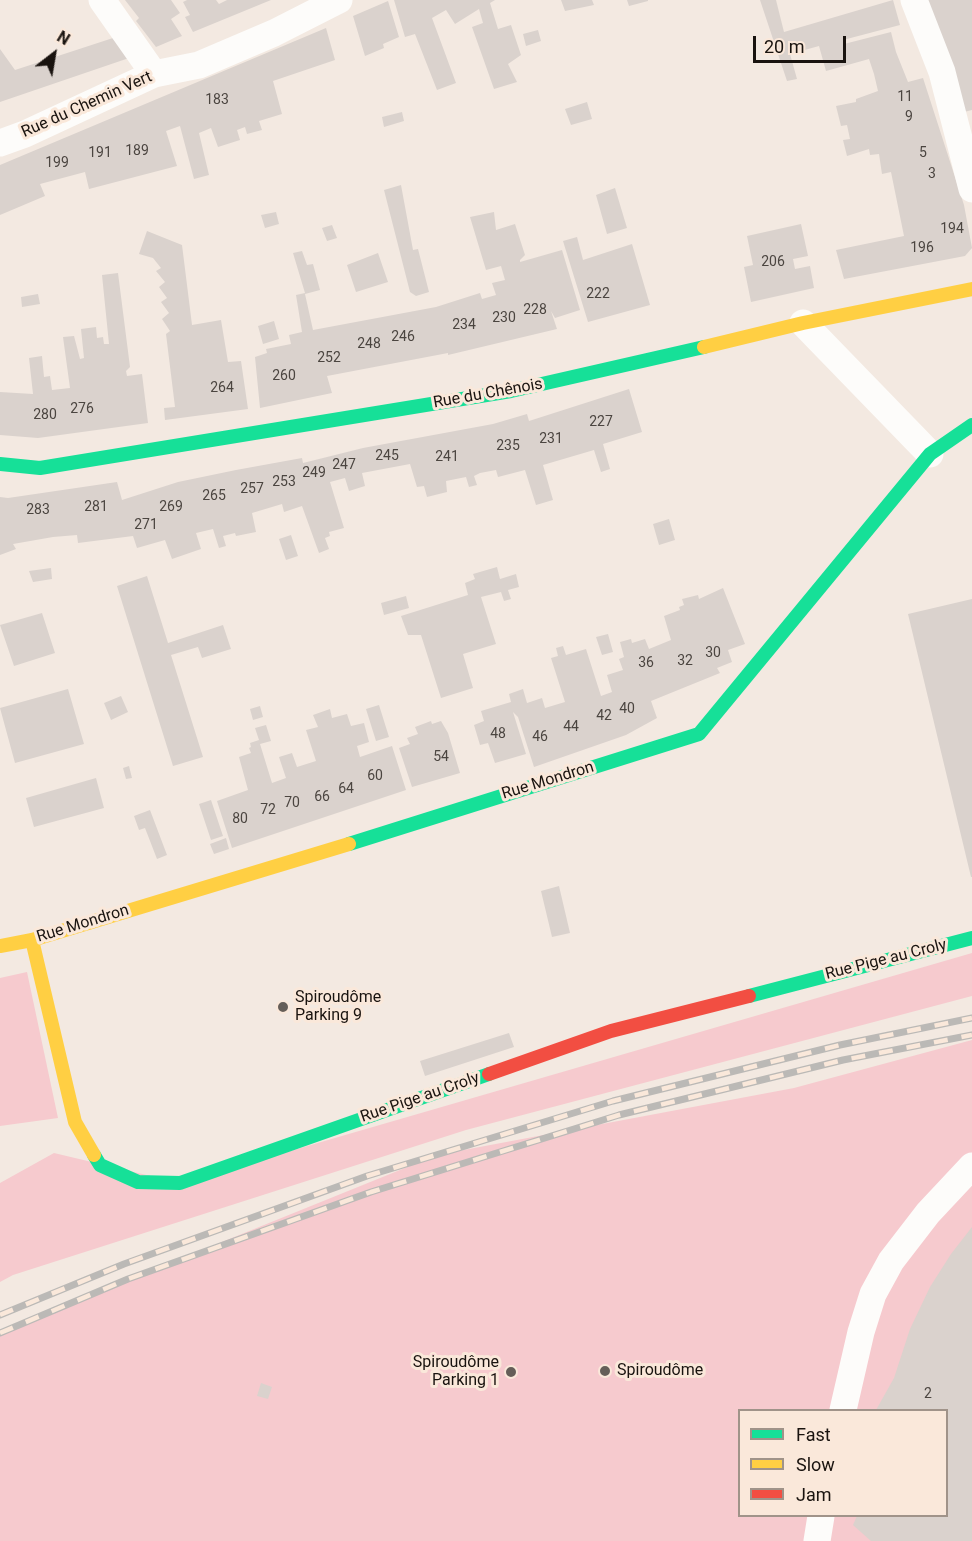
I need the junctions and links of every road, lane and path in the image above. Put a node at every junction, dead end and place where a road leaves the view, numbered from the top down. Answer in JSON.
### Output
{"nodes":[{"id":1,"x":102,"y":0,"type":"edge"},
{"id":2,"x":339,"y":0,"type":"edge"},
{"id":3,"x":914,"y":0,"type":"edge"},
{"id":4,"x":154,"y":74,"type":"junction"},
{"id":5,"x":0,"y":143,"type":"edge"},
{"id":6,"x":972,"y":189,"type":"edge"},
{"id":7,"x":972,"y":289,"type":"edge"},
{"id":8,"x":802,"y":323,"type":"junction"},
{"id":9,"x":972,"y":425,"type":"edge"},
{"id":10,"x":930,"y":454,"type":"junction"},
{"id":11,"x":0,"y":464,"type":"edge"},
{"id":12,"x":972,"y":938,"type":"edge"},
{"id":13,"x":32,"y":940,"type":"junction"},
{"id":14,"x":0,"y":946,"type":"edge"},
{"id":15,"x":972,"y":1166,"type":"edge"},
{"id":16,"x":843,"y":1409,"type":"edge"},
{"id":17,"x":821,"y":1517,"type":"edge"},
{"id":18,"x":817,"y":1541,"type":"edge"}],
"edges":[{"from":1,"to":4,"type":"street"},
{"from":2,"to":4,"type":"street","name":"Rue du Chemin Vert"},
{"from":3,"to":6,"type":"street"},
{"from":4,"to":5,"type":"street","name":"Rue du Chemin Vert"},
{"from":7,"to":8,"type":"street","name":"Rue du Chênois"},
{"from":8,"to":10,"type":"street"},
{"from":8,"to":11,"type":"street","name":"Rue du Chênois"},
{"from":9,"to":10,"type":"street","name":"Rue Mondron"},
{"from":10,"to":13,"type":"street","name":"Rue Mondron"},
{"from":12,"to":13,"type":"street","name":"Rue Pige au Croly"},
{"from":13,"to":14,"type":"street","name":"Rue Mondron"},
{"from":15,"to":16,"type":"street"},
{"from":17,"to":18,"type":"street"}]}
